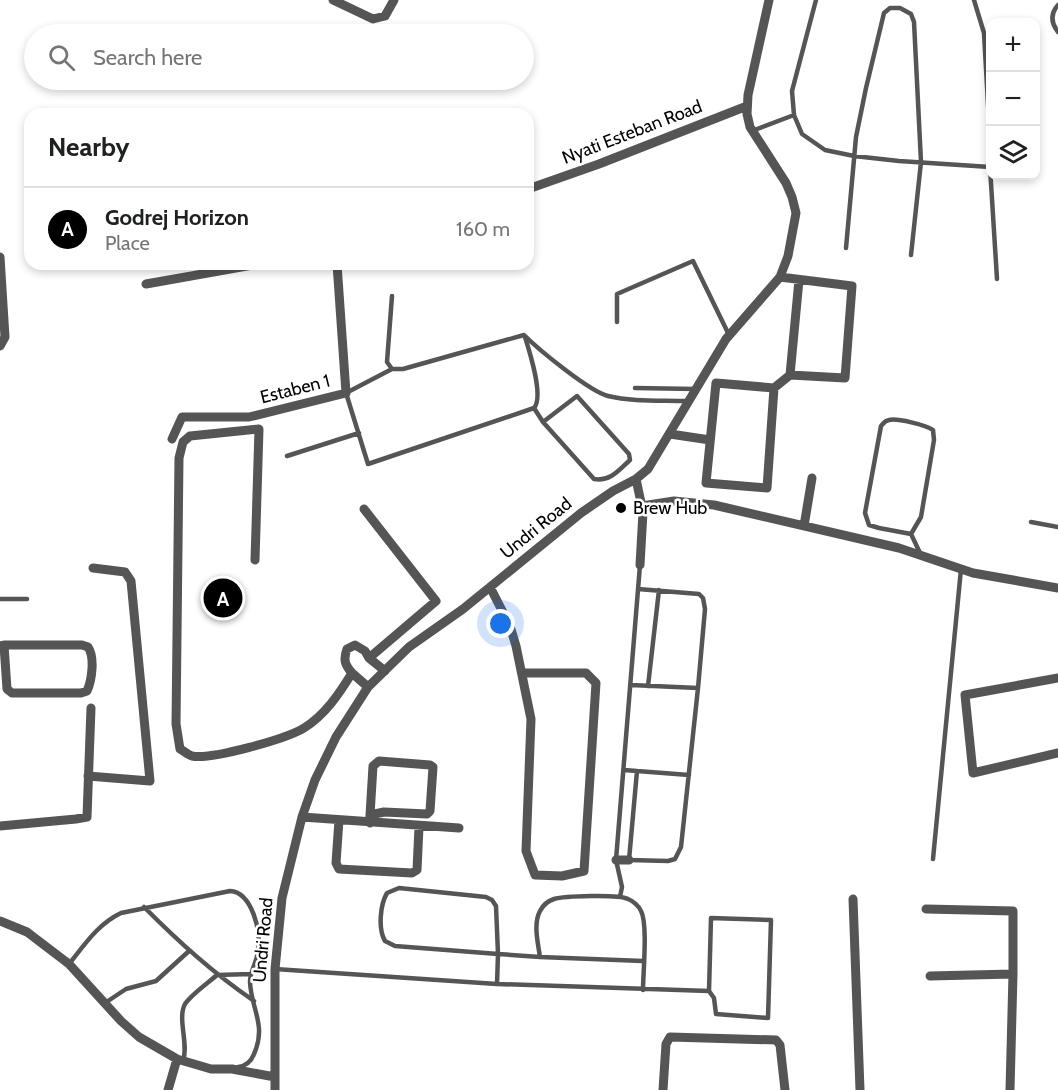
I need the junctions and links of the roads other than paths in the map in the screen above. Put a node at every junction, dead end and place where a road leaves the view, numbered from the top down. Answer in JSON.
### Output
{"nodes":[{"id":1,"x":333,"y":0,"type":"edge"},
{"id":2,"x":394,"y":0,"type":"edge"},
{"id":3,"x":769,"y":0,"type":"edge"},
{"id":4,"x":816,"y":0,"type":"edge"},
{"id":5,"x":974,"y":0,"type":"edge"},
{"id":6,"x":1058,"y":5,"type":"edge"},
{"id":7,"x":1058,"y":32,"type":"edge"},
{"id":8,"x":747,"y":106,"type":"junction"},
{"id":9,"x":794,"y":115,"type":"junction"},
{"id":10,"x":989,"y":126,"type":"edge"},
{"id":11,"x":752,"y":131,"type":"junction"},
{"id":12,"x":854,"y":156,"type":"junction"},
{"id":13,"x":921,"y":162,"type":"junction"},
{"id":14,"x":986,"y":166,"type":"edge"},
{"id":15,"x":991,"y":180,"type":"edge"},
{"id":16,"x":534,"y":187,"type":"edge"},
{"id":17,"x":846,"y":248,"type":"dead end"},
{"id":18,"x":911,"y":255,"type":"dead end"},
{"id":19,"x":0,"y":257,"type":"edge"},
{"id":20,"x":225,"y":270,"type":"edge"},
{"id":21,"x":337,"y":270,"type":"edge"},
{"id":22,"x":780,"y":277,"type":"junction"},
{"id":23,"x":997,"y":279,"type":"dead end"},
{"id":24,"x":799,"y":280,"type":"junction"},
{"id":25,"x":146,"y":284,"type":"dead end"},
{"id":26,"x":392,"y":296,"type":"dead end"},
{"id":27,"x":617,"y":322,"type":"dead end"},
{"id":28,"x":524,"y":335,"type":"junction"},
{"id":29,"x":729,"y":335,"type":"junction"},
{"id":30,"x":0,"y":346,"type":"edge"},
{"id":31,"x":392,"y":369,"type":"junction"},
{"id":32,"x":790,"y":375,"type":"junction"},
{"id":33,"x":635,"y":388,"type":"dead end"},
{"id":34,"x":774,"y":388,"type":"junction"},
{"id":35,"x":696,"y":389,"type":"junction"},
{"id":36,"x":346,"y":393,"type":"junction"},
{"id":37,"x":690,"y":401,"type":"junction"},
{"id":38,"x":534,"y":408,"type":"junction"},
{"id":39,"x":543,"y":422,"type":"junction"},
{"id":40,"x":359,"y":433,"type":"junction"},
{"id":41,"x":670,"y":434,"type":"junction"},
{"id":42,"x":172,"y":439,"type":"dead end"},
{"id":43,"x":710,"y":440,"type":"junction"},
{"id":44,"x":287,"y":456,"type":"dead end"},
{"id":45,"x":812,"y":478,"type":"dead end"},
{"id":46,"x":636,"y":479,"type":"junction"},
{"id":47,"x":642,"y":506,"type":"junction"},
{"id":48,"x":364,"y":509,"type":"dead end"},
{"id":49,"x":1031,"y":522,"type":"dead end"},
{"id":50,"x":804,"y":526,"type":"junction"},
{"id":51,"x":1058,"y":526,"type":"edge"},
{"id":52,"x":911,"y":534,"type":"junction"},
{"id":53,"x":921,"y":555,"type":"junction"},
{"id":54,"x":255,"y":560,"type":"dead end"},
{"id":55,"x":640,"y":565,"type":"joint"},
{"id":56,"x":93,"y":568,"type":"dead end"},
{"id":57,"x":962,"y":569,"type":"junction"},
{"id":58,"x":490,"y":587,"type":"junction"},
{"id":59,"x":1058,"y":588,"type":"edge"},
{"id":60,"x":638,"y":589,"type":"junction"},
{"id":61,"x":659,"y":590,"type":"junction"},
{"id":62,"x":0,"y":599,"type":"edge"},
{"id":63,"x":27,"y":599,"type":"dead end"},
{"id":64,"x":2,"y":645,"type":"edge"},
{"id":65,"x":369,"y":658,"type":"junction"},
{"id":66,"x":385,"y":672,"type":"junction"},
{"id":67,"x":352,"y":673,"type":"junction"},
{"id":68,"x":522,"y":673,"type":"junction"},
{"id":69,"x":1058,"y":678,"type":"edge"},
{"id":70,"x":631,"y":685,"type":"junction"},
{"id":71,"x":648,"y":686,"type":"junction"},
{"id":72,"x":368,"y":687,"type":"junction"},
{"id":73,"x":698,"y":688,"type":"junction"},
{"id":74,"x":91,"y":708,"type":"dead end"},
{"id":75,"x":1058,"y":753,"type":"edge"},
{"id":76,"x":624,"y":770,"type":"junction"},
{"id":77,"x":637,"y":771,"type":"junction"},
{"id":78,"x":689,"y":775,"type":"junction"},
{"id":79,"x":88,"y":776,"type":"junction"},
{"id":80,"x":302,"y":817,"type":"junction"},
{"id":81,"x":370,"y":819,"type":"junction"},
{"id":82,"x":339,"y":820,"type":"junction"},
{"id":83,"x":0,"y":826,"type":"edge"},
{"id":84,"x":419,"y":827,"type":"junction"},
{"id":85,"x":459,"y":828,"type":"dead end"},
{"id":86,"x":933,"y":859,"type":"dead end"},
{"id":87,"x":616,"y":860,"type":"junction"},
{"id":88,"x":629,"y":860,"type":"junction"},
{"id":89,"x":620,"y":897,"type":"junction"},
{"id":90,"x":853,"y":899,"type":"dead end"},
{"id":91,"x":144,"y":907,"type":"junction"},
{"id":92,"x":926,"y":909,"type":"dead end"},
{"id":93,"x":0,"y":921,"type":"edge"},
{"id":94,"x":189,"y":951,"type":"junction"},
{"id":95,"x":498,"y":954,"type":"junction"},
{"id":96,"x":540,"y":957,"type":"junction"},
{"id":97,"x":643,"y":961,"type":"junction"},
{"id":98,"x":69,"y":964,"type":"junction"},
{"id":99,"x":275,"y":969,"type":"junction"},
{"id":100,"x":251,"y":974,"type":"junction"},
{"id":101,"x":1013,"y":974,"type":"junction"},
{"id":102,"x":217,"y":975,"type":"junction"},
{"id":103,"x":930,"y":976,"type":"dead end"},
{"id":104,"x":497,"y":984,"type":"junction"},
{"id":105,"x":643,"y":990,"type":"junction"},
{"id":106,"x":709,"y":990,"type":"junction"},
{"id":107,"x":254,"y":1001,"type":"junction"},
{"id":108,"x":105,"y":1003,"type":"junction"},
{"id":109,"x":180,"y":1060,"type":"junction"},
{"id":110,"x":232,"y":1069,"type":"junction"},
{"id":111,"x":275,"y":1077,"type":"junction"},
{"id":112,"x":168,"y":1090,"type":"edge"},
{"id":113,"x":275,"y":1090,"type":"edge"},
{"id":114,"x":663,"y":1090,"type":"edge"},
{"id":115,"x":785,"y":1090,"type":"edge"},
{"id":116,"x":860,"y":1090,"type":"edge"},
{"id":117,"x":1010,"y":1090,"type":"edge"}],
"edges":[{"from":1,"to":2,"type":"street"},
{"from":3,"to":8,"type":"street","name":"Undri Road"},
{"from":4,"to":9,"type":"lane"},
{"from":5,"to":10,"type":"lane"},
{"from":6,"to":7,"type":"lane"},
{"from":8,"to":11,"type":"street","name":"Undri Road"},
{"from":8,"to":16,"type":"street","name":"Nyati Esteban Road"},
{"from":9,"to":11,"type":"lane"},
{"from":9,"to":12,"type":"lane"},
{"from":11,"to":22,"type":"street","name":"Undri Road"},
{"from":12,"to":13,"type":"lane"},
{"from":12,"to":13,"type":"lane"},
{"from":12,"to":17,"type":"lane"},
{"from":13,"to":14,"type":"lane"},
{"from":13,"to":18,"type":"lane"},
{"from":15,"to":23,"type":"lane"},
{"from":19,"to":30,"type":"street"},
{"from":20,"to":25,"type":"street"},
{"from":21,"to":36,"type":"street","name":"Estaben 1"},
{"from":22,"to":24,"type":"street"},
{"from":22,"to":29,"type":"street","name":"Undri Road"},
{"from":24,"to":32,"type":"street"},
{"from":24,"to":32,"type":"street"},
{"from":26,"to":31,"type":"lane"},
{"from":27,"to":29,"type":"lane"},
{"from":28,"to":31,"type":"lane"},
{"from":28,"to":37,"type":"lane"},
{"from":28,"to":38,"type":"lane"},
{"from":29,"to":35,"type":"street","name":"Undri Road"},
{"from":31,"to":36,"type":"lane"},
{"from":32,"to":34,"type":"street"},
{"from":33,"to":35,"type":"lane"},
{"from":34,"to":43,"type":"street"},
{"from":34,"to":43,"type":"street"},
{"from":35,"to":37,"type":"street","name":"Undri Road"},
{"from":36,"to":40,"type":"lane"},
{"from":36,"to":42,"type":"street","name":"Estaben 1"},
{"from":37,"to":41,"type":"street","name":"Undri Road"},
{"from":38,"to":39,"type":"lane"},
{"from":38,"to":40,"type":"lane"},
{"from":39,"to":39,"type":"lane"},
{"from":40,"to":44,"type":"lane"},
{"from":41,"to":43,"type":"street"},
{"from":41,"to":46,"type":"street","name":"Undri Road"},
{"from":45,"to":50,"type":"street"},
{"from":46,"to":47,"type":"street"},
{"from":46,"to":58,"type":"street","name":"Undri Road"},
{"from":47,"to":50,"type":"street"},
{"from":47,"to":55,"type":"street"},
{"from":48,"to":65,"type":"street"},
{"from":49,"to":51,"type":"lane"},
{"from":50,"to":53,"type":"street"},
{"from":52,"to":52,"type":"lane"},
{"from":52,"to":53,"type":"lane"},
{"from":53,"to":57,"type":"street"},
{"from":54,"to":67,"type":"street"},
{"from":55,"to":60,"type":"lane"},
{"from":56,"to":79,"type":"street"},
{"from":57,"to":59,"type":"street"},
{"from":57,"to":86,"type":"lane"},
{"from":58,"to":66,"type":"street","name":"Undri Road"},
{"from":58,"to":68,"type":"street"},
{"from":60,"to":61,"type":"lane"},
{"from":60,"to":70,"type":"lane"},
{"from":61,"to":71,"type":"lane"},
{"from":61,"to":73,"type":"lane"},
{"from":62,"to":63,"type":"lane"},
{"from":64,"to":64,"type":"street"},
{"from":65,"to":66,"type":"street"},
{"from":65,"to":67,"type":"street"},
{"from":66,"to":72,"type":"street","name":"Undri Road"},
{"from":67,"to":72,"type":"street"},
{"from":68,"to":68,"type":"street"},
{"from":69,"to":75,"type":"street"},
{"from":70,"to":71,"type":"lane"},
{"from":70,"to":76,"type":"lane"},
{"from":71,"to":73,"type":"lane"},
{"from":72,"to":80,"type":"street","name":"Undri Road"},
{"from":73,"to":78,"type":"lane"},
{"from":74,"to":79,"type":"street"},
{"from":76,"to":77,"type":"lane"},
{"from":76,"to":87,"type":"lane"},
{"from":77,"to":78,"type":"lane"},
{"from":77,"to":88,"type":"lane"},
{"from":78,"to":88,"type":"lane"},
{"from":79,"to":83,"type":"street"},
{"from":80,"to":82,"type":"street"},
{"from":80,"to":99,"type":"street","name":"Undri Road"},
{"from":81,"to":81,"type":"street"},
{"from":81,"to":82,"type":"street"},
{"from":81,"to":84,"type":"street"},
{"from":82,"to":84,"type":"street"},
{"from":84,"to":85,"type":"street"},
{"from":87,"to":88,"type":"street"},
{"from":87,"to":89,"type":"lane"},
{"from":89,"to":96,"type":"lane"},
{"from":89,"to":97,"type":"lane"},
{"from":90,"to":116,"type":"street"},
{"from":91,"to":94,"type":"lane"},
{"from":91,"to":98,"type":"lane"},
{"from":91,"to":100,"type":"lane"},
{"from":92,"to":101,"type":"street"},
{"from":93,"to":98,"type":"street"},
{"from":94,"to":102,"type":"lane"},
{"from":94,"to":108,"type":"lane"},
{"from":95,"to":95,"type":"lane"},
{"from":95,"to":96,"type":"lane"},
{"from":95,"to":104,"type":"lane"},
{"from":96,"to":97,"type":"lane"},
{"from":97,"to":105,"type":"lane"},
{"from":98,"to":108,"type":"street"},
{"from":99,"to":104,"type":"lane"},
{"from":99,"to":111,"type":"street","name":"Undri Road"},
{"from":100,"to":102,"type":"lane"},
{"from":100,"to":107,"type":"lane"},
{"from":101,"to":103,"type":"street"},
{"from":101,"to":117,"type":"street"},
{"from":102,"to":107,"type":"lane"},
{"from":102,"to":109,"type":"lane"},
{"from":104,"to":105,"type":"lane"},
{"from":105,"to":106,"type":"lane"},
{"from":106,"to":106,"type":"lane"},
{"from":107,"to":110,"type":"lane"},
{"from":108,"to":109,"type":"street"},
{"from":109,"to":110,"type":"street"},
{"from":109,"to":112,"type":"street"},
{"from":110,"to":111,"type":"street"},
{"from":111,"to":113,"type":"street","name":"Undri Road"},
{"from":114,"to":115,"type":"street"}]}
